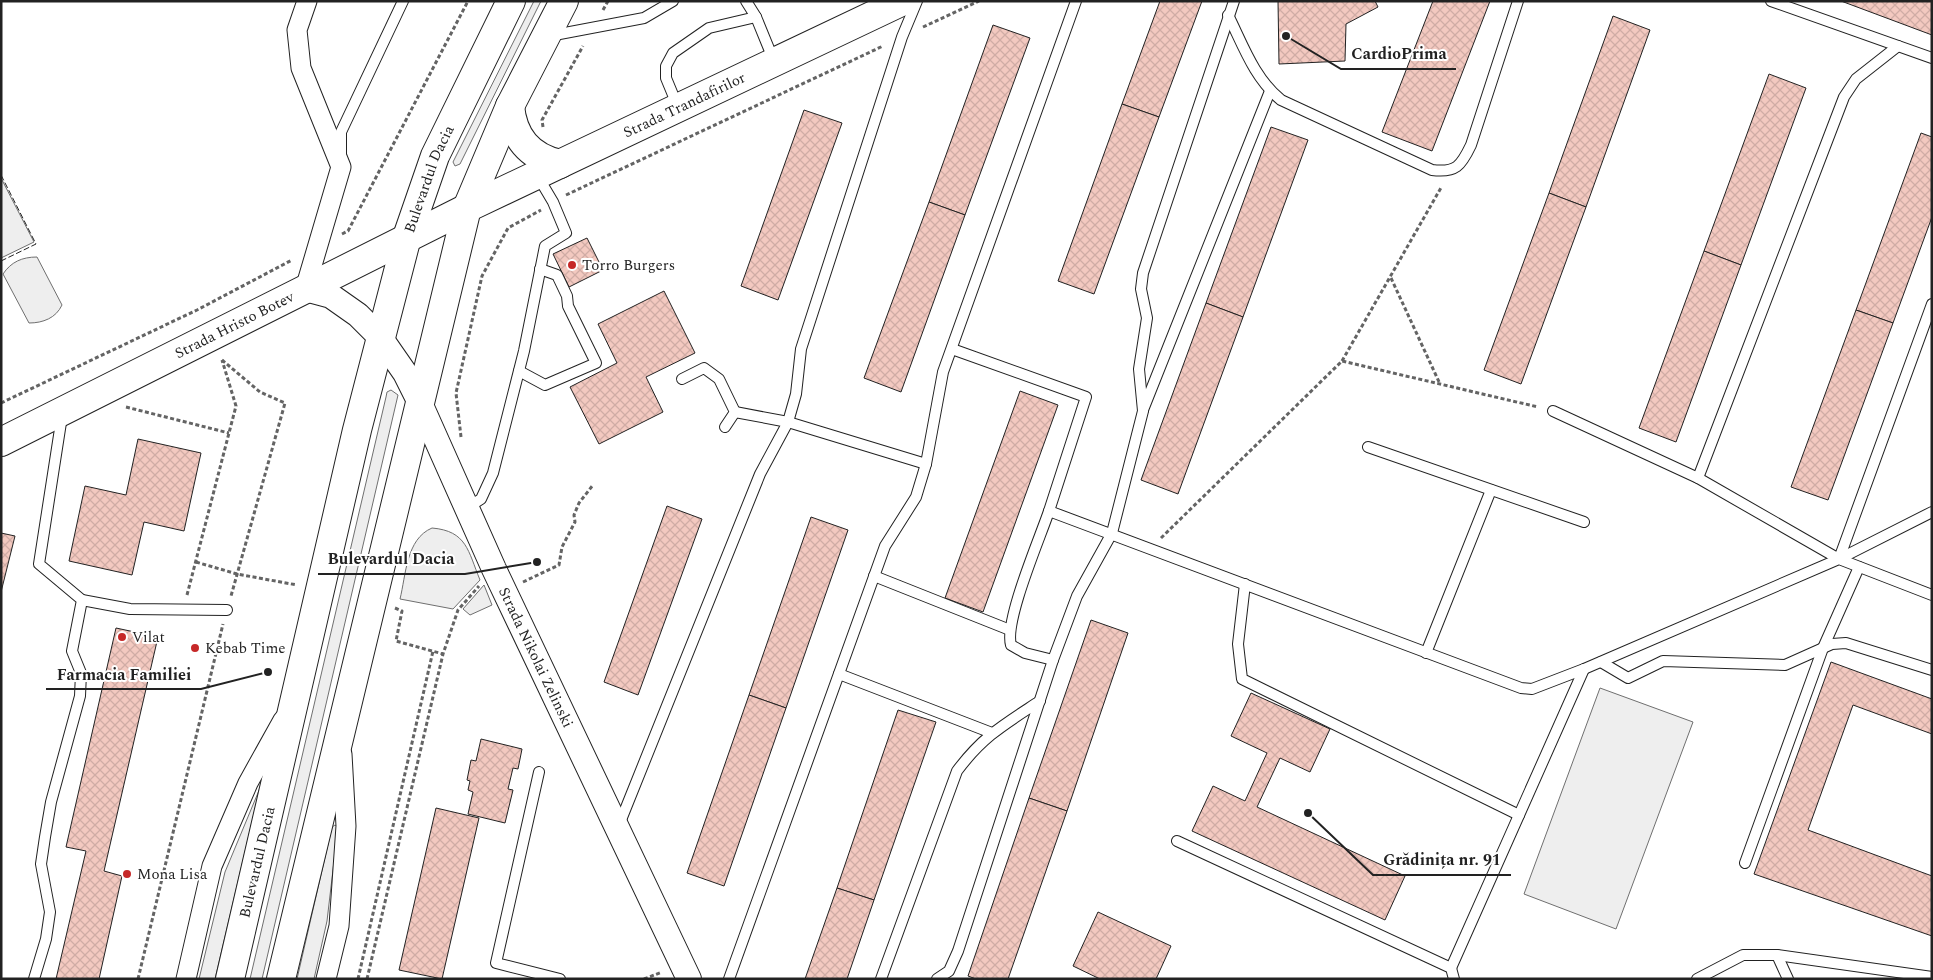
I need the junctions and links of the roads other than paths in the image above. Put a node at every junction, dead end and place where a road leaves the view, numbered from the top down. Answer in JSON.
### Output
{"nodes":[{"id":1,"x":307,"y":1,"type":"edge"},
{"id":2,"x":403,"y":1,"type":"edge"},
{"id":3,"x":510,"y":1,"type":"edge"},
{"id":4,"x":564,"y":1,"type":"edge"},
{"id":5,"x":673,"y":1,"type":"edge"},
{"id":6,"x":746,"y":1,"type":"edge"},
{"id":7,"x":903,"y":1,"type":"edge"},
{"id":8,"x":917,"y":1,"type":"edge"},
{"id":9,"x":1076,"y":1,"type":"edge"},
{"id":10,"x":1234,"y":1,"type":"edge"},
{"id":11,"x":1518,"y":1,"type":"edge"},
{"id":12,"x":1771,"y":1,"type":"edge"},
{"id":13,"x":1228,"y":15,"type":"junction"},
{"id":14,"x":756,"y":17,"type":"junction"},
{"id":15,"x":546,"y":36,"type":"junction"},
{"id":16,"x":1898,"y":46,"type":"junction"},
{"id":17,"x":1932,"y":58,"type":"edge"},
{"id":18,"x":774,"y":62,"type":"junction"},
{"id":19,"x":1270,"y":91,"type":"junction"},
{"id":20,"x":510,"y":106,"type":"junction"},
{"id":21,"x":678,"y":108,"type":"junction"},
{"id":22,"x":340,"y":166,"type":"junction"},
{"id":23,"x":548,"y":169,"type":"junction"},
{"id":24,"x":467,"y":208,"type":"junction"},
{"id":25,"x":407,"y":237,"type":"junction"},
{"id":26,"x":540,"y":269,"type":"junction"},
{"id":27,"x":305,"y":289,"type":"junction"},
{"id":28,"x":1932,"y":304,"type":"edge"},
{"id":29,"x":380,"y":338,"type":"junction"},
{"id":30,"x":952,"y":349,"type":"junction"},
{"id":31,"x":519,"y":371,"type":"junction"},
{"id":32,"x":682,"y":380,"type":"dead end"},
{"id":33,"x":420,"y":403,"type":"junction"},
{"id":34,"x":1143,"y":411,"type":"junction"},
{"id":35,"x":1553,"y":411,"type":"road end"},
{"id":36,"x":735,"y":412,"type":"junction"},
{"id":37,"x":62,"y":413,"type":"junction"},
{"id":38,"x":788,"y":422,"type":"junction"},
{"id":39,"x":725,"y":427,"type":"dead end"},
{"id":40,"x":1,"y":442,"type":"edge"},
{"id":41,"x":1368,"y":447,"type":"dead end"},
{"id":42,"x":926,"y":464,"type":"junction"},
{"id":43,"x":1698,"y":478,"type":"junction"},
{"id":44,"x":1491,"y":490,"type":"junction"},
{"id":45,"x":466,"y":508,"type":"junction"},
{"id":46,"x":1049,"y":511,"type":"junction"},
{"id":47,"x":1932,"y":512,"type":"edge"},
{"id":48,"x":1584,"y":522,"type":"dead end"},
{"id":49,"x":1112,"y":533,"type":"junction"},
{"id":50,"x":1839,"y":559,"type":"junction"},
{"id":51,"x":1859,"y":566,"type":"junction"},
{"id":52,"x":874,"y":576,"type":"junction"},
{"id":53,"x":1245,"y":584,"type":"junction"},
{"id":54,"x":1932,"y":594,"type":"edge"},
{"id":55,"x":82,"y":600,"type":"junction"},
{"id":56,"x":227,"y":610,"type":"road end"},
{"id":57,"x":1010,"y":630,"type":"junction"},
{"id":58,"x":1823,"y":648,"type":"junction"},
{"id":59,"x":1426,"y":653,"type":"junction"},
{"id":60,"x":1053,"y":660,"type":"junction"},
{"id":61,"x":1601,"y":662,"type":"junction"},
{"id":62,"x":1584,"y":669,"type":"junction"},
{"id":63,"x":1932,"y":670,"type":"edge"},
{"id":64,"x":839,"y":674,"type":"junction"},
{"id":65,"x":295,"y":698,"type":"junction"},
{"id":66,"x":1040,"y":701,"type":"junction"},
{"id":67,"x":992,"y":733,"type":"junction"},
{"id":68,"x":341,"y":736,"type":"junction"},
{"id":69,"x":539,"y":772,"type":"dead end"},
{"id":70,"x":1519,"y":815,"type":"junction"},
{"id":71,"x":617,"y":829,"type":"junction"},
{"id":72,"x":1177,"y":842,"type":"dead end"},
{"id":73,"x":1745,"y":864,"type":"dead end"},
{"id":74,"x":1777,"y":955,"type":"junction"},
{"id":75,"x":1451,"y":968,"type":"junction"},
{"id":76,"x":1932,"y":977,"type":"edge"},
{"id":77,"x":34,"y":979,"type":"edge"},
{"id":78,"x":186,"y":979,"type":"edge"},
{"id":79,"x":230,"y":979,"type":"edge"},
{"id":80,"x":281,"y":979,"type":"edge"},
{"id":81,"x":326,"y":979,"type":"edge"},
{"id":82,"x":560,"y":979,"type":"edge"},
{"id":83,"x":689,"y":979,"type":"edge"},
{"id":84,"x":729,"y":979,"type":"edge"},
{"id":85,"x":881,"y":979,"type":"edge"},
{"id":86,"x":938,"y":979,"type":"edge"},
{"id":87,"x":1454,"y":979,"type":"edge"},
{"id":88,"x":1697,"y":979,"type":"edge"},
{"id":89,"x":1788,"y":979,"type":"edge"}],
"edges":[{"from":1,"to":22,"type":"street"},
{"from":2,"to":22,"type":"lane"},
{"from":3,"to":25,"type":"main road","name":"Bulevardul Dacia"},
{"from":4,"to":15,"type":"main road"},
{"from":5,"to":15,"type":"lane"},
{"from":6,"to":14,"type":"lane"},
{"from":7,"to":18,"type":"main road","name":"Strada Trandafirilor"},
{"from":8,"to":38,"type":"lane"},
{"from":9,"to":30,"type":"lane"},
{"from":10,"to":13,"type":"lane"},
{"from":11,"to":19,"type":"lane"},
{"from":12,"to":16,"type":"lane"},
{"from":13,"to":19,"type":"lane"},
{"from":13,"to":34,"type":"lane"},
{"from":14,"to":18,"type":"lane"},
{"from":14,"to":21,"type":"lane"},
{"from":15,"to":20,"type":"main road"},
{"from":16,"to":17,"type":"lane"},
{"from":16,"to":43,"type":"lane"},
{"from":18,"to":21,"type":"main road","name":"Strada Trandafirilor"},
{"from":19,"to":34,"type":"lane"},
{"from":20,"to":23,"type":"main road"},
{"from":20,"to":24,"type":"main road"},
{"from":21,"to":23,"type":"main road","name":"Strada Trandafirilor"},
{"from":22,"to":27,"type":"street"},
{"from":23,"to":24,"type":"main road","name":"Strada Trandafirilor"},
{"from":23,"to":26,"type":"lane"},
{"from":24,"to":25,"type":"main road","name":"Strada Hristo Botev"},
{"from":24,"to":33,"type":"main road"},
{"from":25,"to":27,"type":"main road","name":"Strada Hristo Botev"},
{"from":25,"to":29,"type":"main road","name":"Bulevardul Dacia"},
{"from":26,"to":31,"type":"lane"},
{"from":26,"to":31,"type":"lane"},
{"from":27,"to":29,"type":"street","name":"Strada Nikolai Zelinski"},
{"from":27,"to":37,"type":"main road","name":"Strada Hristo Botev"},
{"from":28,"to":50,"type":"lane"},
{"from":29,"to":33,"type":"street","name":"Strada Nikolai Zelinski"},
{"from":29,"to":65,"type":"main road","name":"Bulevardul Dacia"},
{"from":30,"to":42,"type":"lane"},
{"from":30,"to":46,"type":"lane"},
{"from":31,"to":45,"type":"lane"},
{"from":32,"to":36,"type":"lane"},
{"from":33,"to":45,"type":"street","name":"Strada Nikolai Zelinski"},
{"from":33,"to":68,"type":"main road"},
{"from":34,"to":49,"type":"lane"},
{"from":35,"to":43,"type":"lane"},
{"from":36,"to":38,"type":"lane"},
{"from":36,"to":39,"type":"lane"},
{"from":37,"to":40,"type":"main road","name":"Strada Hristo Botev"},
{"from":37,"to":55,"type":"lane"},
{"from":38,"to":42,"type":"lane"},
{"from":38,"to":71,"type":"lane"},
{"from":41,"to":44,"type":"lane"},
{"from":42,"to":52,"type":"lane"},
{"from":43,"to":50,"type":"lane"},
{"from":44,"to":48,"type":"lane"},
{"from":44,"to":59,"type":"lane"},
{"from":45,"to":71,"type":"street","name":"Strada Nikolai Zelinski"},
{"from":46,"to":49,"type":"lane"},
{"from":46,"to":57,"type":"lane"},
{"from":47,"to":50,"type":"lane"},
{"from":49,"to":53,"type":"lane"},
{"from":49,"to":60,"type":"lane"},
{"from":50,"to":51,"type":"lane"},
{"from":50,"to":61,"type":"lane"},
{"from":51,"to":54,"type":"lane"},
{"from":51,"to":58,"type":"lane"},
{"from":52,"to":57,"type":"lane"},
{"from":52,"to":64,"type":"lane"},
{"from":53,"to":59,"type":"lane"},
{"from":53,"to":70,"type":"lane"},
{"from":55,"to":56,"type":"lane"},
{"from":55,"to":77,"type":"lane"},
{"from":57,"to":60,"type":"lane"},
{"from":58,"to":61,"type":"lane"},
{"from":58,"to":63,"type":"lane"},
{"from":58,"to":73,"type":"lane"},
{"from":59,"to":62,"type":"lane"},
{"from":60,"to":66,"type":"lane"},
{"from":61,"to":62,"type":"lane"},
{"from":62,"to":70,"type":"lane"},
{"from":64,"to":67,"type":"lane"},
{"from":64,"to":84,"type":"lane"},
{"from":65,"to":78,"type":"street"},
{"from":65,"to":79,"type":"main road","name":"Bulevardul Dacia"},
{"from":66,"to":67,"type":"lane"},
{"from":66,"to":86,"type":"lane"},
{"from":67,"to":85,"type":"lane"},
{"from":68,"to":80,"type":"main road"},
{"from":68,"to":81,"type":"street"},
{"from":69,"to":82,"type":"lane"},
{"from":70,"to":75,"type":"lane"},
{"from":71,"to":83,"type":"street","name":"Strada Nikolai Zelinski"},
{"from":72,"to":75,"type":"lane"},
{"from":74,"to":76,"type":"lane"},
{"from":74,"to":88,"type":"lane"},
{"from":74,"to":89,"type":"lane"},
{"from":75,"to":87,"type":"lane"}]}
